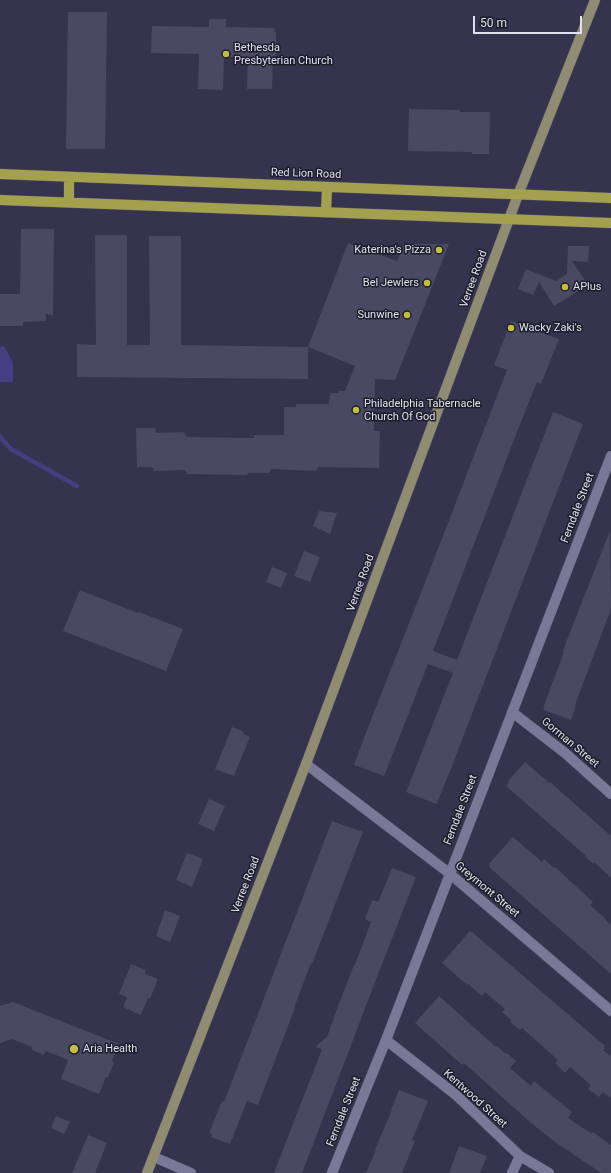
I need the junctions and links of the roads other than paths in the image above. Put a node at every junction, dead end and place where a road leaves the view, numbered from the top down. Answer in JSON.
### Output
{"nodes":[{"id":1,"x":595,"y":0,"type":"edge"},
{"id":2,"x":0,"y":174,"type":"edge"},
{"id":3,"x":70,"y":177,"type":"junction"},
{"id":4,"x":327,"y":187,"type":"junction"},
{"id":5,"x":518,"y":195,"type":"junction"},
{"id":6,"x":611,"y":198,"type":"edge"},
{"id":7,"x":0,"y":200,"type":"edge"},
{"id":8,"x":69,"y":202,"type":"junction"},
{"id":9,"x":326,"y":212,"type":"junction"},
{"id":10,"x":509,"y":219,"type":"junction"},
{"id":11,"x":611,"y":223,"type":"edge"},
{"id":12,"x":611,"y":456,"type":"edge"},
{"id":13,"x":512,"y":712,"type":"junction"},
{"id":14,"x":306,"y":764,"type":"junction"},
{"id":15,"x":611,"y":794,"type":"edge"},
{"id":16,"x":449,"y":873,"type":"junction"},
{"id":17,"x":611,"y":1011,"type":"edge"},
{"id":18,"x":386,"y":1040,"type":"junction"},
{"id":19,"x":520,"y":1156,"type":"junction"},
{"id":20,"x":154,"y":1157,"type":"junction"},
{"id":21,"x":147,"y":1173,"type":"edge"},
{"id":22,"x":191,"y":1173,"type":"edge"},
{"id":23,"x":332,"y":1173,"type":"edge"},
{"id":24,"x":512,"y":1173,"type":"edge"},
{"id":25,"x":549,"y":1173,"type":"edge"}],
"edges":[{"from":1,"to":5,"type":"main road","name":"Verree Road"},
{"from":2,"to":3,"type":"main road","name":"Red Lion Road"},
{"from":3,"to":4,"type":"main road","name":"Red Lion Road"},
{"from":3,"to":8,"type":"main road"},
{"from":4,"to":5,"type":"main road","name":"Red Lion Road"},
{"from":4,"to":9,"type":"main road"},
{"from":5,"to":6,"type":"main road","name":"Red Lion Road"},
{"from":5,"to":10,"type":"main road","name":"Verree Road"},
{"from":7,"to":8,"type":"main road"},
{"from":8,"to":9,"type":"main road"},
{"from":9,"to":10,"type":"main road"},
{"from":10,"to":11,"type":"main road"},
{"from":10,"to":14,"type":"main road","name":"Verree Road"},
{"from":12,"to":13,"type":"street","name":"Ferndale Street"},
{"from":13,"to":15,"type":"street","name":"Gorman Street"},
{"from":13,"to":16,"type":"street","name":"Ferndale Street"},
{"from":14,"to":16,"type":"street","name":"Greymont Street"},
{"from":14,"to":20,"type":"main road","name":"Verree Road"},
{"from":16,"to":17,"type":"street","name":"Greymont Street"},
{"from":16,"to":18,"type":"street","name":"Ferndale Street"},
{"from":18,"to":19,"type":"street","name":"Kentwood Street"},
{"from":18,"to":23,"type":"street","name":"Ferndale Street"},
{"from":19,"to":24,"type":"street"},
{"from":19,"to":25,"type":"street","name":"Kentwood Street"},
{"from":20,"to":21,"type":"main road","name":"Verree Road"},
{"from":20,"to":22,"type":"street"}]}
